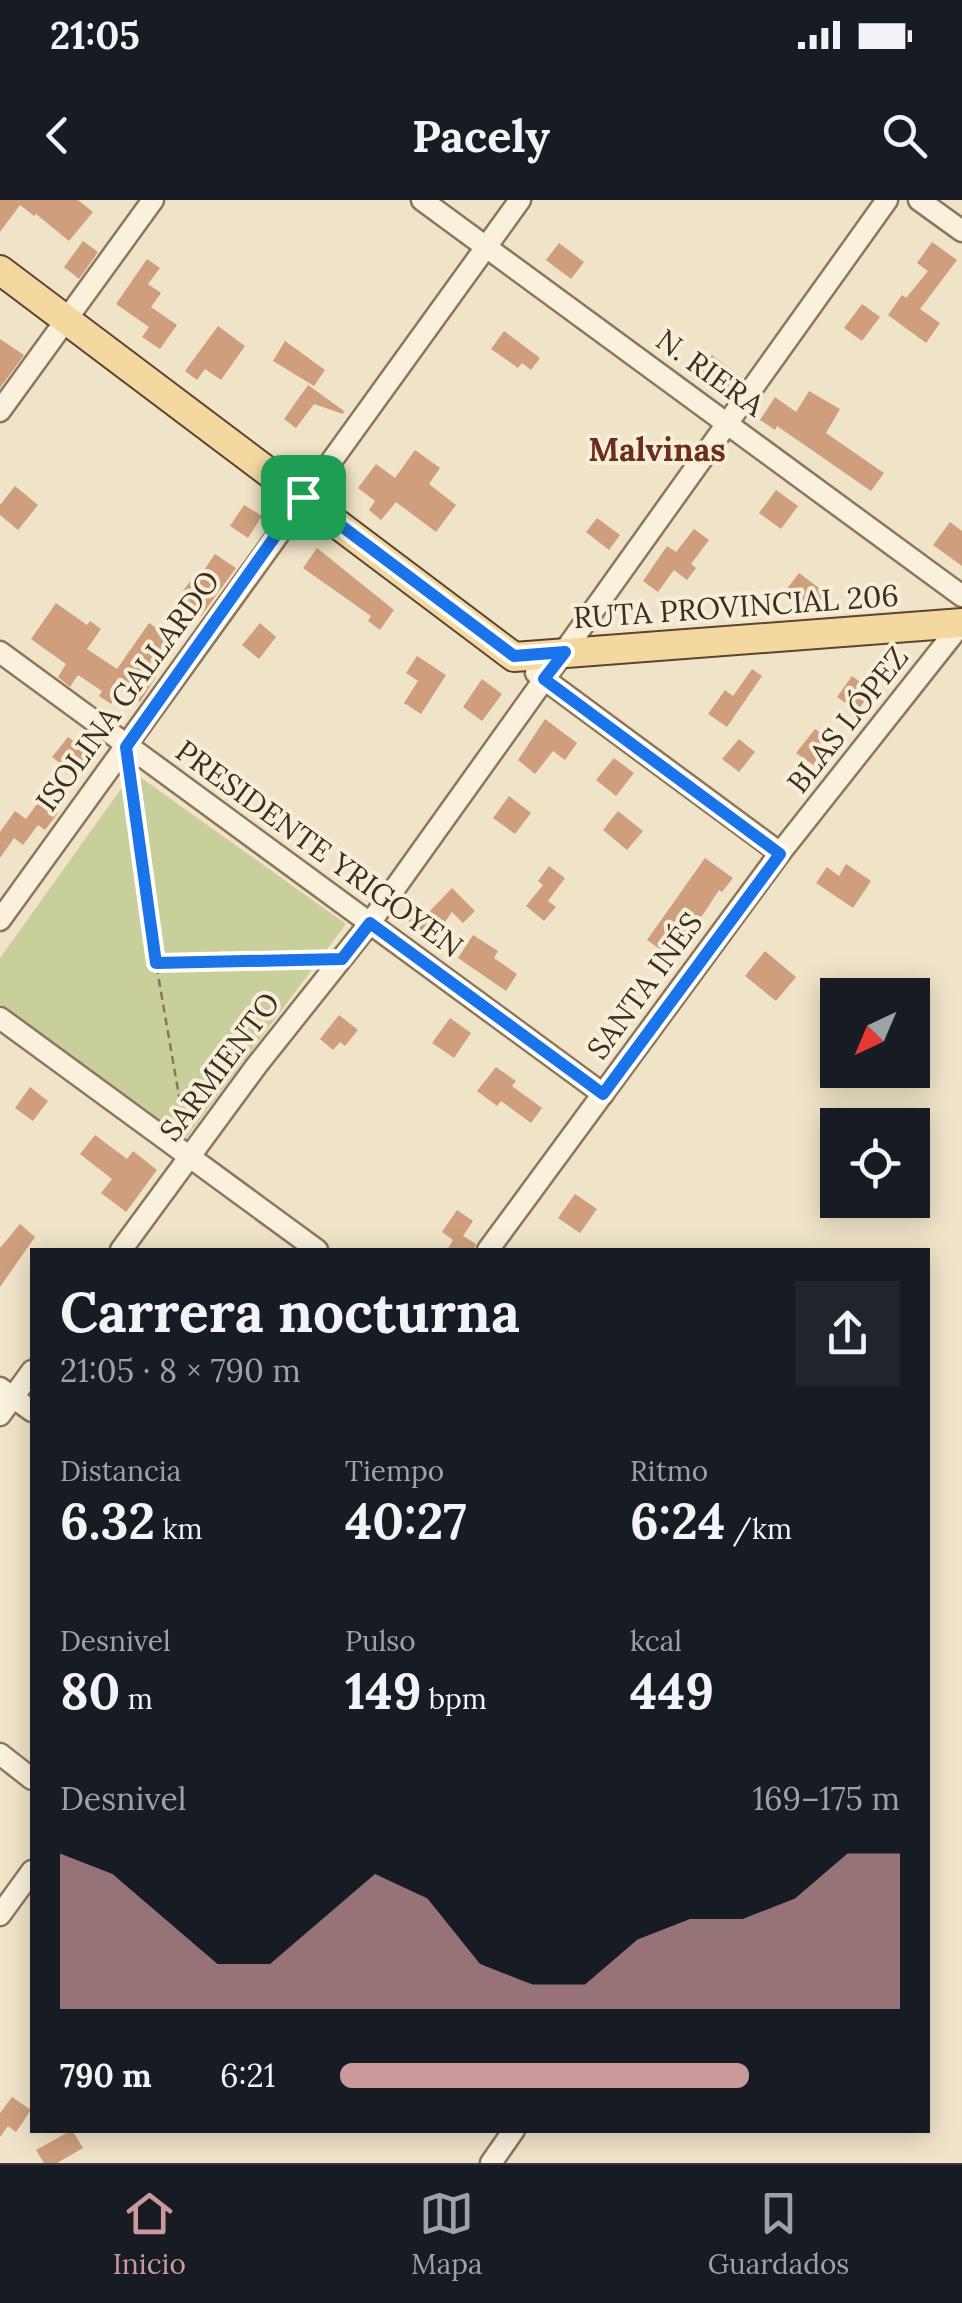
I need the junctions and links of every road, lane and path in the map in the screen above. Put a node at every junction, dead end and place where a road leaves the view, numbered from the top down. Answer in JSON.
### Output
{"nodes":[{"id":1,"x":153,"y":200,"type":"edge"},
{"id":2,"x":422,"y":200,"type":"edge"},
{"id":3,"x":520,"y":200,"type":"edge"},
{"id":4,"x":887,"y":200,"type":"edge"},
{"id":5,"x":918,"y":200,"type":"edge"},
{"id":6,"x":962,"y":232,"type":"edge"},
{"id":7,"x":486,"y":247,"type":"junction"},
{"id":8,"x":0,"y":270,"type":"edge"},
{"id":9,"x":66,"y":319,"type":"junction"},
{"id":10,"x":0,"y":411,"type":"edge"},
{"id":11,"x":729,"y":424,"type":"junction"},
{"id":12,"x":303,"y":497,"type":"junction"},
{"id":13,"x":962,"y":596,"type":"edge"},
{"id":14,"x":962,"y":623,"type":"edge"},
{"id":15,"x":0,"y":652,"type":"edge"},
{"id":16,"x":565,"y":652,"type":"junction"},
{"id":17,"x":514,"y":656,"type":"junction"},
{"id":18,"x":544,"y":679,"type":"junction"},
{"id":19,"x":126,"y":747,"type":"junction"},
{"id":20,"x":780,"y":854,"type":"junction"},
{"id":21,"x":0,"y":920,"type":"edge"},
{"id":22,"x":370,"y":923,"type":"junction"},
{"id":23,"x":342,"y":959,"type":"junction"},
{"id":24,"x":156,"y":963,"type":"junction"},
{"id":25,"x":0,"y":1018,"type":"edge"},
{"id":26,"x":603,"y":1094,"type":"junction"},
{"id":27,"x":190,"y":1157,"type":"junction"},
{"id":28,"x":123,"y":1248,"type":"edge"},
{"id":29,"x":313,"y":1248,"type":"edge"},
{"id":30,"x":489,"y":1248,"type":"edge"},
{"id":31,"x":30,"y":1373,"type":"edge"},
{"id":32,"x":7,"y":1392,"type":"edge"},
{"id":33,"x":30,"y":1409,"type":"edge"},
{"id":34,"x":0,"y":1416,"type":"edge"},
{"id":35,"x":0,"y":1754,"type":"edge"},
{"id":36,"x":30,"y":1776,"type":"edge"},
{"id":37,"x":30,"y":1874,"type":"edge"},
{"id":38,"x":0,"y":1916,"type":"edge"},
{"id":39,"x":512,"y":2133,"type":"edge"},
{"id":40,"x":490,"y":2163,"type":"edge"}],
"edges":[{"from":1,"to":9,"type":"street"},
{"from":2,"to":7,"type":"street","name":"N. RIERA"},
{"from":3,"to":7,"type":"street","name":"ISOLINA GALLARDO"},
{"from":4,"to":11,"type":"street","name":"SARMIENTO"},
{"from":5,"to":6,"type":"street"},
{"from":7,"to":11,"type":"street","name":"N. RIERA"},
{"from":7,"to":12,"type":"street","name":"ISOLINA GALLARDO"},
{"from":8,"to":9,"type":"main road"},
{"from":9,"to":10,"type":"street"},
{"from":9,"to":12,"type":"main road"},
{"from":11,"to":13,"type":"street","name":"N. RIERA"},
{"from":11,"to":16,"type":"street","name":"SARMIENTO"},
{"from":12,"to":17,"type":"main road"},
{"from":12,"to":19,"type":"street","name":"ISOLINA GALLARDO"},
{"from":14,"to":16,"type":"main road","name":"RUTA PROVINCIAL 206"},
{"from":14,"to":20,"type":"street","name":"BLAS LÓPEZ"},
{"from":15,"to":19,"type":"street","name":"PRESIDENTE YRIGOYEN"},
{"from":16,"to":17,"type":"main road","name":"RUTA PROVINCIAL 206"},
{"from":16,"to":18,"type":"street","name":"SARMIENTO"},
{"from":17,"to":18,"type":"street"},
{"from":18,"to":20,"type":"street"},
{"from":18,"to":22,"type":"street","name":"SARMIENTO"},
{"from":19,"to":21,"type":"street","name":"ISOLINA GALLARDO"},
{"from":19,"to":22,"type":"street","name":"PRESIDENTE YRIGOYEN"},
{"from":19,"to":24,"type":"path"},
{"from":20,"to":26,"type":"street","name":"SANTA INÉS"},
{"from":22,"to":23,"type":"street","name":"SARMIENTO"},
{"from":22,"to":26,"type":"street","name":"PRESIDENTE YRIGOYEN"},
{"from":23,"to":24,"type":"path"},
{"from":23,"to":27,"type":"street","name":"SARMIENTO"},
{"from":24,"to":27,"type":"path"},
{"from":25,"to":27,"type":"street"},
{"from":26,"to":30,"type":"street","name":"SANTA INÉS"},
{"from":27,"to":28,"type":"street","name":"SARMIENTO"},
{"from":27,"to":29,"type":"street"},
{"from":31,"to":32,"type":"street"},
{"from":32,"to":33,"type":"street"},
{"from":32,"to":34,"type":"street"},
{"from":35,"to":36,"type":"street"},
{"from":37,"to":38,"type":"street"},
{"from":39,"to":40,"type":"street"}]}
